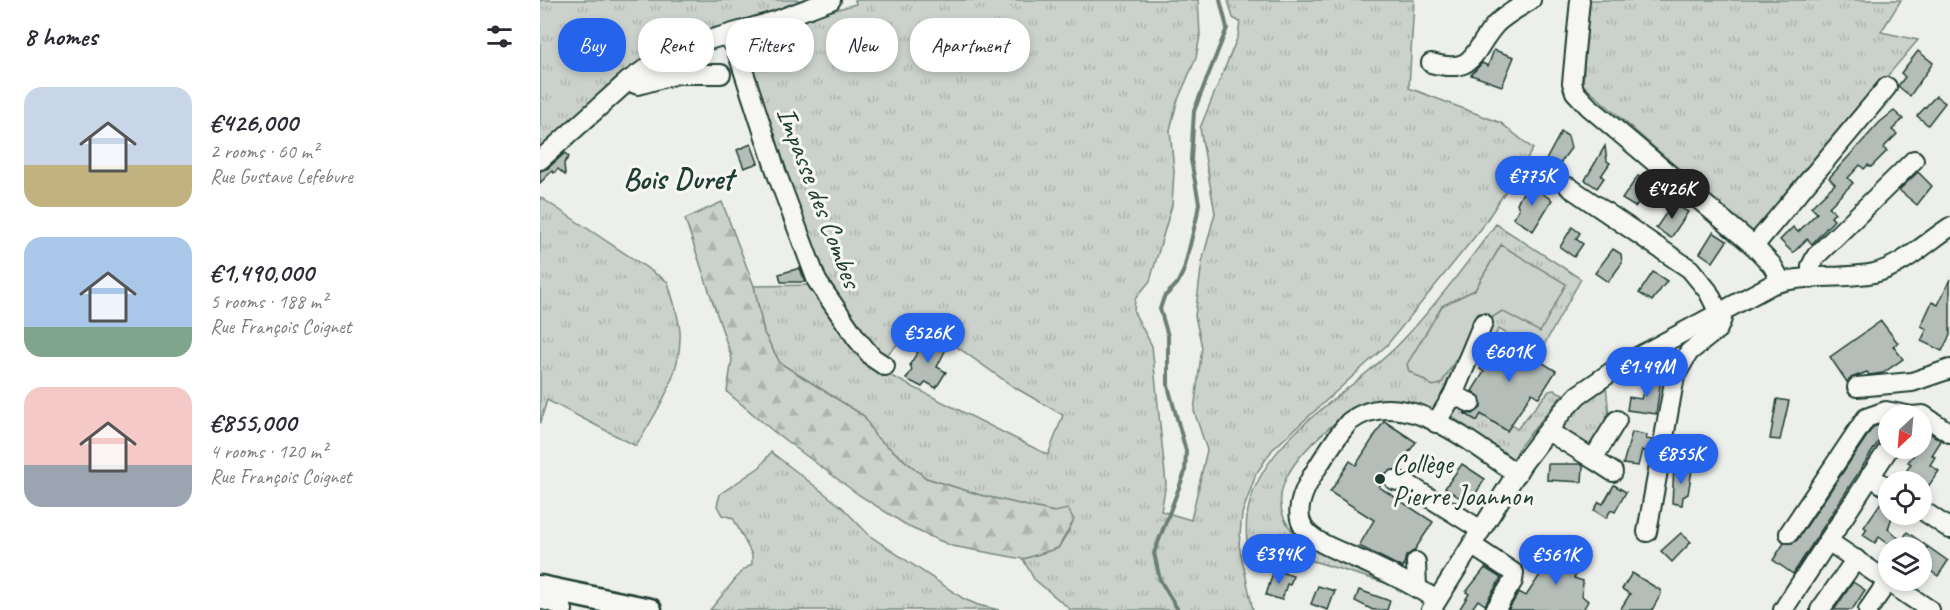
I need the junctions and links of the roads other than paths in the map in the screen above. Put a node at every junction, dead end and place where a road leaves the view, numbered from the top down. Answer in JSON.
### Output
{"nodes":[{"id":1,"x":831,"y":0,"type":"edge"},
{"id":2,"x":1531,"y":0,"type":"edge"},
{"id":3,"x":1580,"y":0,"type":"edge"},
{"id":4,"x":780,"y":18,"type":"edge"},
{"id":5,"x":726,"y":37,"type":"edge"},
{"id":6,"x":1431,"y":63,"type":"dead end"},
{"id":7,"x":744,"y":72,"type":"edge"},
{"id":8,"x":721,"y":74,"type":"dead end"},
{"id":9,"x":628,"y":81,"type":"junction"},
{"id":10,"x":1887,"y":87,"type":"dead end"},
{"id":11,"x":1914,"y":159,"type":"dead end"},
{"id":12,"x":540,"y":160,"type":"edge"},
{"id":13,"x":1569,"y":186,"type":"dead end"},
{"id":14,"x":1950,"y":226,"type":"edge"},
{"id":15,"x":1754,"y":246,"type":"junction"},
{"id":16,"x":1811,"y":278,"type":"junction"},
{"id":17,"x":1781,"y":281,"type":"junction"},
{"id":18,"x":1720,"y":313,"type":"junction"},
{"id":19,"x":1484,"y":323,"type":"dead end"},
{"id":20,"x":885,"y":366,"type":"dead end"},
{"id":21,"x":1950,"y":369,"type":"edge"},
{"id":22,"x":1857,"y":387,"type":"dead end"},
{"id":23,"x":1453,"y":395,"type":"junction"},
{"id":24,"x":1471,"y":403,"type":"dead end"},
{"id":25,"x":1878,"y":414,"type":"edge"},
{"id":26,"x":1617,"y":420,"type":"dead end"},
{"id":27,"x":1932,"y":420,"type":"edge"},
{"id":28,"x":1436,"y":423,"type":"junction"},
{"id":29,"x":1947,"y":424,"type":"edge"},
{"id":30,"x":1548,"y":431,"type":"junction"},
{"id":31,"x":1593,"y":459,"type":"junction"},
{"id":32,"x":1882,"y":459,"type":"edge"},
{"id":33,"x":1613,"y":472,"type":"dead end"},
{"id":34,"x":1517,"y":474,"type":"junction"},
{"id":35,"x":1870,"y":476,"type":"junction"},
{"id":36,"x":1394,"y":480,"type":"dead end"},
{"id":37,"x":1878,"y":481,"type":"edge"},
{"id":38,"x":1932,"y":517,"type":"edge"},
{"id":39,"x":1950,"y":529,"type":"edge"},
{"id":40,"x":1647,"y":532,"type":"dead end"},
{"id":41,"x":1789,"y":533,"type":"dead end"},
{"id":42,"x":1477,"y":538,"type":"junction"},
{"id":43,"x":1828,"y":540,"type":"junction"},
{"id":44,"x":1856,"y":559,"type":"junction"},
{"id":45,"x":1416,"y":562,"type":"dead end"},
{"id":46,"x":1878,"y":574,"type":"edge"},
{"id":47,"x":540,"y":587,"type":"edge"},
{"id":48,"x":1417,"y":588,"type":"junction"},
{"id":49,"x":1881,"y":591,"type":"edge"},
{"id":50,"x":1902,"y":591,"type":"edge"},
{"id":51,"x":540,"y":599,"type":"edge"},
{"id":52,"x":1434,"y":605,"type":"edge"},
{"id":53,"x":563,"y":610,"type":"edge"},
{"id":54,"x":650,"y":610,"type":"edge"},
{"id":55,"x":1495,"y":610,"type":"edge"},
{"id":56,"x":1783,"y":610,"type":"edge"},
{"id":57,"x":1820,"y":610,"type":"edge"},
{"id":58,"x":1868,"y":610,"type":"edge"},
{"id":59,"x":1930,"y":610,"type":"edge"}],
"edges":[{"from":1,"to":4,"type":"street"},
{"from":2,"to":6,"type":"street"},
{"from":3,"to":15,"type":"street"},
{"from":5,"to":9,"type":"street"},
{"from":7,"to":20,"type":"street","name":"Impasse des Combes"},
{"from":8,"to":9,"type":"street"},
{"from":9,"to":12,"type":"street"},
{"from":10,"to":15,"type":"street"},
{"from":11,"to":16,"type":"street"},
{"from":13,"to":18,"type":"street"},
{"from":14,"to":16,"type":"street"},
{"from":15,"to":17,"type":"street"},
{"from":16,"to":17,"type":"street"},
{"from":17,"to":18,"type":"street"},
{"from":18,"to":30,"type":"street"},
{"from":18,"to":40,"type":"street"},
{"from":19,"to":23,"type":"street"},
{"from":21,"to":22,"type":"street"},
{"from":23,"to":24,"type":"street"},
{"from":23,"to":28,"type":"street"},
{"from":25,"to":41,"type":"street"},
{"from":26,"to":31,"type":"street"},
{"from":27,"to":29,"type":"street"},
{"from":28,"to":34,"type":"street"},
{"from":28,"to":48,"type":"street"},
{"from":30,"to":31,"type":"street"},
{"from":30,"to":34,"type":"street"},
{"from":31,"to":33,"type":"street"},
{"from":32,"to":35,"type":"street"},
{"from":34,"to":42,"type":"street"},
{"from":35,"to":37,"type":"street"},
{"from":35,"to":43,"type":"street"},
{"from":36,"to":42,"type":"street"},
{"from":38,"to":39,"type":"street"},
{"from":42,"to":52,"type":"street"},
{"from":42,"to":55,"type":"street"},
{"from":43,"to":44,"type":"street"},
{"from":43,"to":56,"type":"street"},
{"from":44,"to":46,"type":"street"},
{"from":44,"to":57,"type":"street"},
{"from":45,"to":48,"type":"street"},
{"from":47,"to":54,"type":"main road"},
{"from":48,"to":52,"type":"street"},
{"from":49,"to":58,"type":"street"},
{"from":50,"to":59,"type":"street"},
{"from":51,"to":53,"type":"street"}]}
